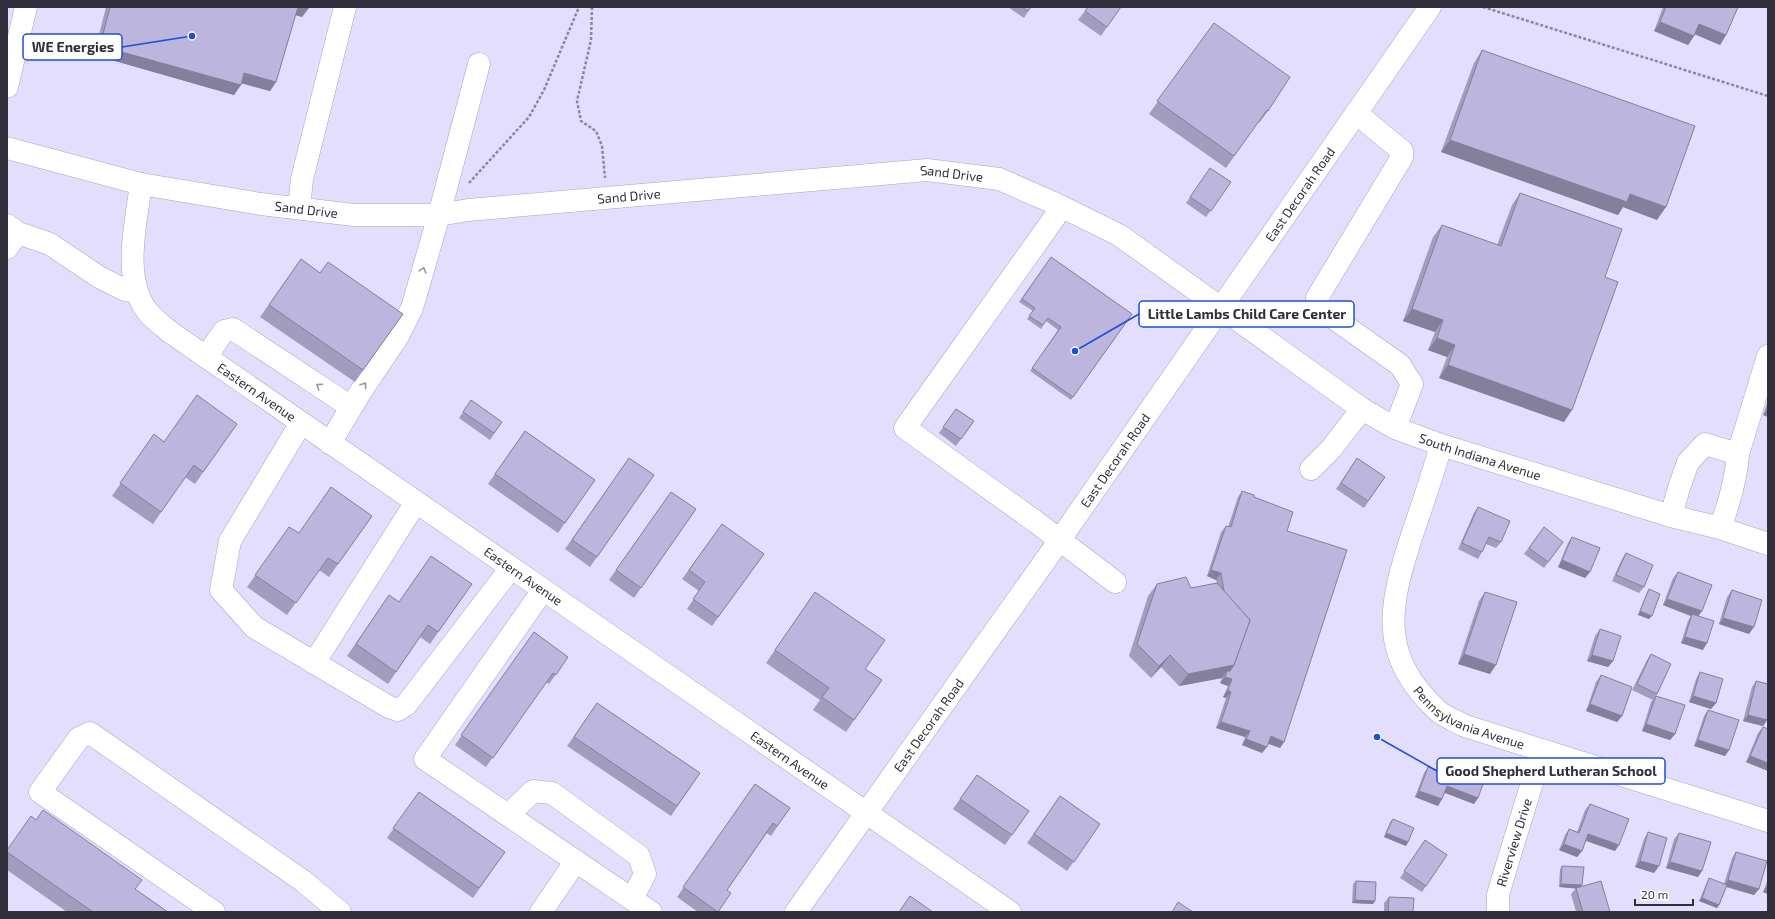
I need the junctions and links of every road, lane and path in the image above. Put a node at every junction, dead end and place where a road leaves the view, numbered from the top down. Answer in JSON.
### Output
{"nodes":[{"id":1,"x":26,"y":7,"type":"edge"},
{"id":2,"x":346,"y":7,"type":"edge"},
{"id":3,"x":579,"y":7,"type":"edge"},
{"id":4,"x":592,"y":7,"type":"edge"},
{"id":5,"x":1430,"y":7,"type":"edge"},
{"id":6,"x":1483,"y":7,"type":"edge"},
{"id":7,"x":479,"y":64,"type":"dead end"},
{"id":8,"x":7,"y":80,"type":"edge"},
{"id":9,"x":7,"y":87,"type":"edge"},
{"id":10,"x":1768,"y":96,"type":"edge"},
{"id":11,"x":1356,"y":113,"type":"junction"},
{"id":12,"x":7,"y":148,"type":"edge"},
{"id":13,"x":141,"y":184,"type":"junction"},
{"id":14,"x":466,"y":186,"type":"dead end"},
{"id":15,"x":605,"y":198,"type":"junction"},
{"id":16,"x":1062,"y":207,"type":"junction"},
{"id":17,"x":298,"y":208,"type":"junction"},
{"id":18,"x":439,"y":215,"type":"junction"},
{"id":19,"x":11,"y":235,"type":"edge"},
{"id":20,"x":136,"y":292,"type":"junction"},
{"id":21,"x":1221,"y":308,"type":"junction"},
{"id":22,"x":1768,"y":356,"type":"edge"},
{"id":23,"x":206,"y":357,"type":"junction"},
{"id":24,"x":351,"y":408,"type":"junction"},
{"id":25,"x":1362,"y":409,"type":"junction"},
{"id":26,"x":301,"y":422,"type":"junction"},
{"id":27,"x":1395,"y":428,"type":"junction"},
{"id":28,"x":330,"y":443,"type":"junction"},
{"id":29,"x":1441,"y":444,"type":"junction"},
{"id":30,"x":1738,"y":454,"type":"junction"},
{"id":31,"x":1311,"y":469,"type":"dead end"},
{"id":32,"x":416,"y":502,"type":"junction"},
{"id":33,"x":1671,"y":516,"type":"junction"},
{"id":34,"x":1720,"y":528,"type":"junction"},
{"id":35,"x":1059,"y":541,"type":"junction"},
{"id":36,"x":1768,"y":544,"type":"edge"},
{"id":37,"x":511,"y":568,"type":"junction"},
{"id":38,"x":1116,"y":582,"type":"dead end"},
{"id":39,"x":544,"y":590,"type":"junction"},
{"id":40,"x":314,"y":663,"type":"junction"},
{"id":41,"x":1542,"y":750,"type":"junction"},
{"id":42,"x":865,"y":812,"type":"junction"},
{"id":43,"x":508,"y":815,"type":"junction"},
{"id":44,"x":1768,"y":821,"type":"edge"},
{"id":45,"x":576,"y":861,"type":"junction"},
{"id":46,"x":632,"y":899,"type":"junction"},
{"id":47,"x":214,"y":912,"type":"edge"},
{"id":48,"x":340,"y":912,"type":"edge"},
{"id":49,"x":541,"y":912,"type":"edge"},
{"id":50,"x":651,"y":912,"type":"edge"},
{"id":51,"x":796,"y":912,"type":"edge"},
{"id":52,"x":1010,"y":912,"type":"edge"},
{"id":53,"x":1498,"y":912,"type":"edge"}],
"edges":[{"from":1,"to":8,"type":"street"},
{"from":2,"to":17,"type":"street"},
{"from":3,"to":14,"type":"path"},
{"from":4,"to":15,"type":"path"},
{"from":5,"to":11,"type":"street","name":"East Decorah Road"},
{"from":6,"to":10,"type":"path"},
{"from":7,"to":18,"type":"street"},
{"from":8,"to":9,"type":"street"},
{"from":11,"to":21,"type":"street","name":"East Decorah Road"},
{"from":11,"to":27,"type":"street"},
{"from":12,"to":13,"type":"street","name":"Sand Drive"},
{"from":13,"to":17,"type":"street","name":"Sand Drive"},
{"from":13,"to":20,"type":"street","name":"Eastern Avenue"},
{"from":15,"to":16,"type":"street","name":"Sand Drive"},
{"from":15,"to":18,"type":"street","name":"Sand Drive"},
{"from":16,"to":21,"type":"street","name":"Sand Drive"},
{"from":16,"to":35,"type":"street"},
{"from":17,"to":18,"type":"street","name":"Sand Drive"},
{"from":24,"to":18,"type":"street","one_way":true},
{"from":19,"to":20,"type":"street"},
{"from":20,"to":23,"type":"street","name":"Eastern Avenue"},
{"from":21,"to":25,"type":"street","name":"South Indiana Avenue"},
{"from":21,"to":35,"type":"street","name":"East Decorah Road"},
{"from":22,"to":30,"type":"street"},
{"from":24,"to":23,"type":"street","one_way":true},
{"from":23,"to":26,"type":"street","name":"Eastern Avenue"},
{"from":24,"to":28,"type":"street"},
{"from":25,"to":27,"type":"street","name":"South Indiana Avenue"},
{"from":25,"to":31,"type":"street"},
{"from":26,"to":28,"type":"street","name":"Eastern Avenue"},
{"from":26,"to":40,"type":"street"},
{"from":27,"to":29,"type":"street","name":"South Indiana Avenue"},
{"from":28,"to":32,"type":"street","name":"Eastern Avenue"},
{"from":29,"to":33,"type":"street","name":"South Indiana Avenue"},
{"from":29,"to":41,"type":"street","name":"Pennsylvania Avenue"},
{"from":30,"to":33,"type":"street"},
{"from":30,"to":34,"type":"street"},
{"from":32,"to":37,"type":"street","name":"Eastern Avenue"},
{"from":32,"to":40,"type":"street"},
{"from":33,"to":34,"type":"street","name":"South Indiana Avenue"},
{"from":34,"to":36,"type":"street","name":"South Indiana Avenue"},
{"from":35,"to":38,"type":"street"},
{"from":35,"to":42,"type":"street","name":"East Decorah Road"},
{"from":37,"to":39,"type":"street","name":"Eastern Avenue"},
{"from":37,"to":40,"type":"street"},
{"from":39,"to":42,"type":"street","name":"Eastern Avenue"},
{"from":39,"to":43,"type":"street"},
{"from":41,"to":44,"type":"street","name":"Pennsylvania Avenue"},
{"from":41,"to":53,"type":"street","name":"Riverview Drive"},
{"from":42,"to":51,"type":"street","name":"East Decorah Road"},
{"from":42,"to":52,"type":"street","name":"Eastern Avenue"},
{"from":43,"to":45,"type":"street"},
{"from":43,"to":46,"type":"street"},
{"from":45,"to":46,"type":"street"},
{"from":45,"to":49,"type":"street"},
{"from":46,"to":50,"type":"street"},
{"from":47,"to":48,"type":"street"}]}
